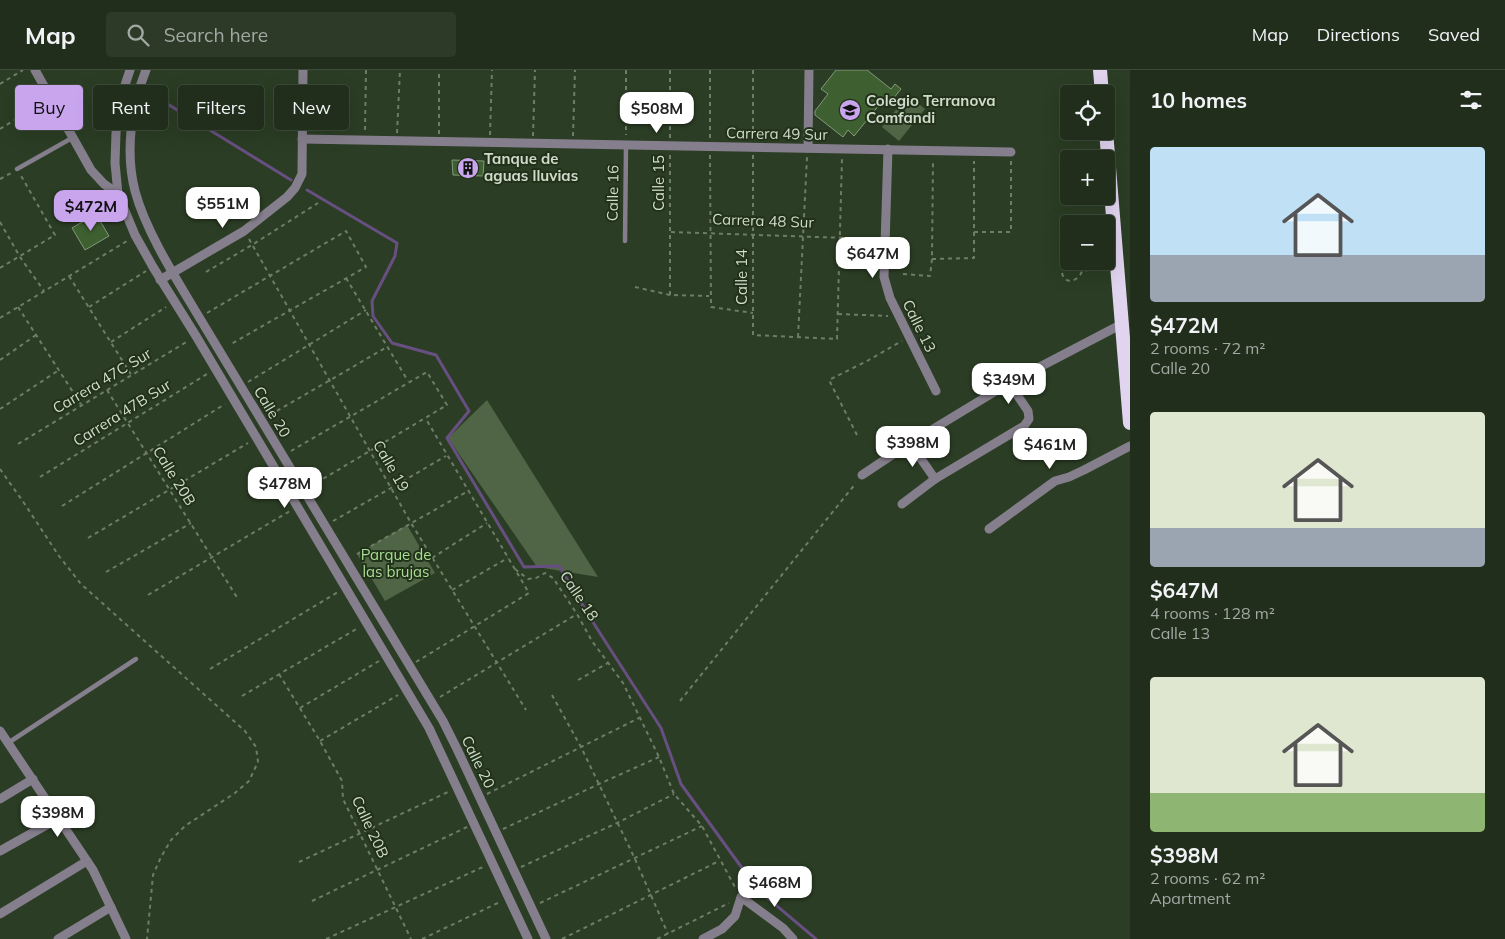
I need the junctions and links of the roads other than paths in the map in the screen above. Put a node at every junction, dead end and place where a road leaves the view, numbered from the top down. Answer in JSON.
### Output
{"nodes":[{"id":1,"x":35,"y":70,"type":"edge"},
{"id":2,"x":130,"y":70,"type":"edge"},
{"id":3,"x":146,"y":70,"type":"edge"},
{"id":4,"x":302,"y":70,"type":"edge"},
{"id":5,"x":809,"y":70,"type":"edge"},
{"id":6,"x":1100,"y":70,"type":"edge"},
{"id":7,"x":1101,"y":85,"type":"edge"},
{"id":8,"x":72,"y":138,"type":"junction"},
{"id":9,"x":302,"y":139,"type":"junction"},
{"id":10,"x":1107,"y":140,"type":"edge"},
{"id":11,"x":626,"y":146,"type":"junction"},
{"id":12,"x":808,"y":148,"type":"junction"},
{"id":13,"x":888,"y":149,"type":"junction"},
{"id":14,"x":1011,"y":152,"type":"road end"},
{"id":15,"x":17,"y":169,"type":"road end"},
{"id":16,"x":118,"y":194,"type":"junction"},
{"id":17,"x":625,"y":241,"type":"dead end"},
{"id":18,"x":173,"y":273,"type":"junction"},
{"id":19,"x":160,"y":280,"type":"junction"},
{"id":20,"x":1125,"y":313,"type":"edge"},
{"id":21,"x":1009,"y":383,"type":"junction"},
{"id":22,"x":936,"y":391,"type":"dead end"},
{"id":23,"x":1130,"y":423,"type":"edge"},
{"id":24,"x":910,"y":443,"type":"junction"},
{"id":25,"x":1130,"y":446,"type":"edge"},
{"id":26,"x":862,"y":475,"type":"road end"},
{"id":27,"x":935,"y":479,"type":"junction"},
{"id":28,"x":902,"y":504,"type":"dead end"},
{"id":29,"x":990,"y":529,"type":"dead end"},
{"id":30,"x":136,"y":659,"type":"dead end"},
{"id":31,"x":0,"y":731,"type":"edge"},
{"id":32,"x":4,"y":745,"type":"edge"},
{"id":33,"x":32,"y":779,"type":"junction"},
{"id":34,"x":0,"y":798,"type":"edge"},
{"id":35,"x":59,"y":818,"type":"junction"},
{"id":36,"x":0,"y":851,"type":"edge"},
{"id":37,"x":87,"y":861,"type":"junction"},
{"id":38,"x":111,"y":907,"type":"junction"},
{"id":39,"x":0,"y":914,"type":"edge"},
{"id":40,"x":58,"y":939,"type":"edge"},
{"id":41,"x":126,"y":939,"type":"edge"},
{"id":42,"x":528,"y":939,"type":"edge"},
{"id":43,"x":546,"y":939,"type":"edge"},
{"id":44,"x":703,"y":939,"type":"edge"},
{"id":45,"x":793,"y":939,"type":"edge"}],
"edges":[{"from":1,"to":8,"type":"street","name":"Calle 20"},
{"from":2,"to":16,"type":"street","name":"Calle 20"},
{"from":3,"to":18,"type":"street","name":"Calle 20"},
{"from":4,"to":9,"type":"street"},
{"from":5,"to":12,"type":"street"},
{"from":6,"to":7,"type":"highway"},
{"from":8,"to":15,"type":"lane"},
{"from":8,"to":16,"type":"street","name":"Calle 20"},
{"from":9,"to":11,"type":"street","name":"Carrera 49 Sur"},
{"from":9,"to":18,"type":"street"},
{"from":10,"to":20,"type":"highway"},
{"from":11,"to":12,"type":"street","name":"Carrera 49 Sur"},
{"from":11,"to":17,"type":"lane","name":"Calle 16"},
{"from":12,"to":13,"type":"street","name":"Carrera 49 Sur"},
{"from":13,"to":14,"type":"street","name":"Carrera 49 Sur"},
{"from":13,"to":22,"type":"street","name":"Calle 13"},
{"from":16,"to":19,"type":"street","name":"Calle 20"},
{"from":18,"to":19,"type":"street"},
{"from":18,"to":43,"type":"street","name":"Calle 20"},
{"from":19,"to":42,"type":"street","name":"Calle 20"},
{"from":20,"to":21,"type":"street"},
{"from":20,"to":23,"type":"highway"},
{"from":21,"to":24,"type":"street"},
{"from":21,"to":27,"type":"street"},
{"from":24,"to":26,"type":"street"},
{"from":24,"to":27,"type":"street"},
{"from":25,"to":29,"type":"street"},
{"from":27,"to":28,"type":"street"},
{"from":30,"to":32,"type":"lane"},
{"from":31,"to":32,"type":"street"},
{"from":32,"to":33,"type":"street"},
{"from":33,"to":34,"type":"street"},
{"from":33,"to":35,"type":"street"},
{"from":35,"to":36,"type":"street"},
{"from":35,"to":37,"type":"street"},
{"from":37,"to":38,"type":"street"},
{"from":37,"to":39,"type":"street"},
{"from":38,"to":40,"type":"street"},
{"from":38,"to":41,"type":"street"},
{"from":44,"to":45,"type":"street"}]}
